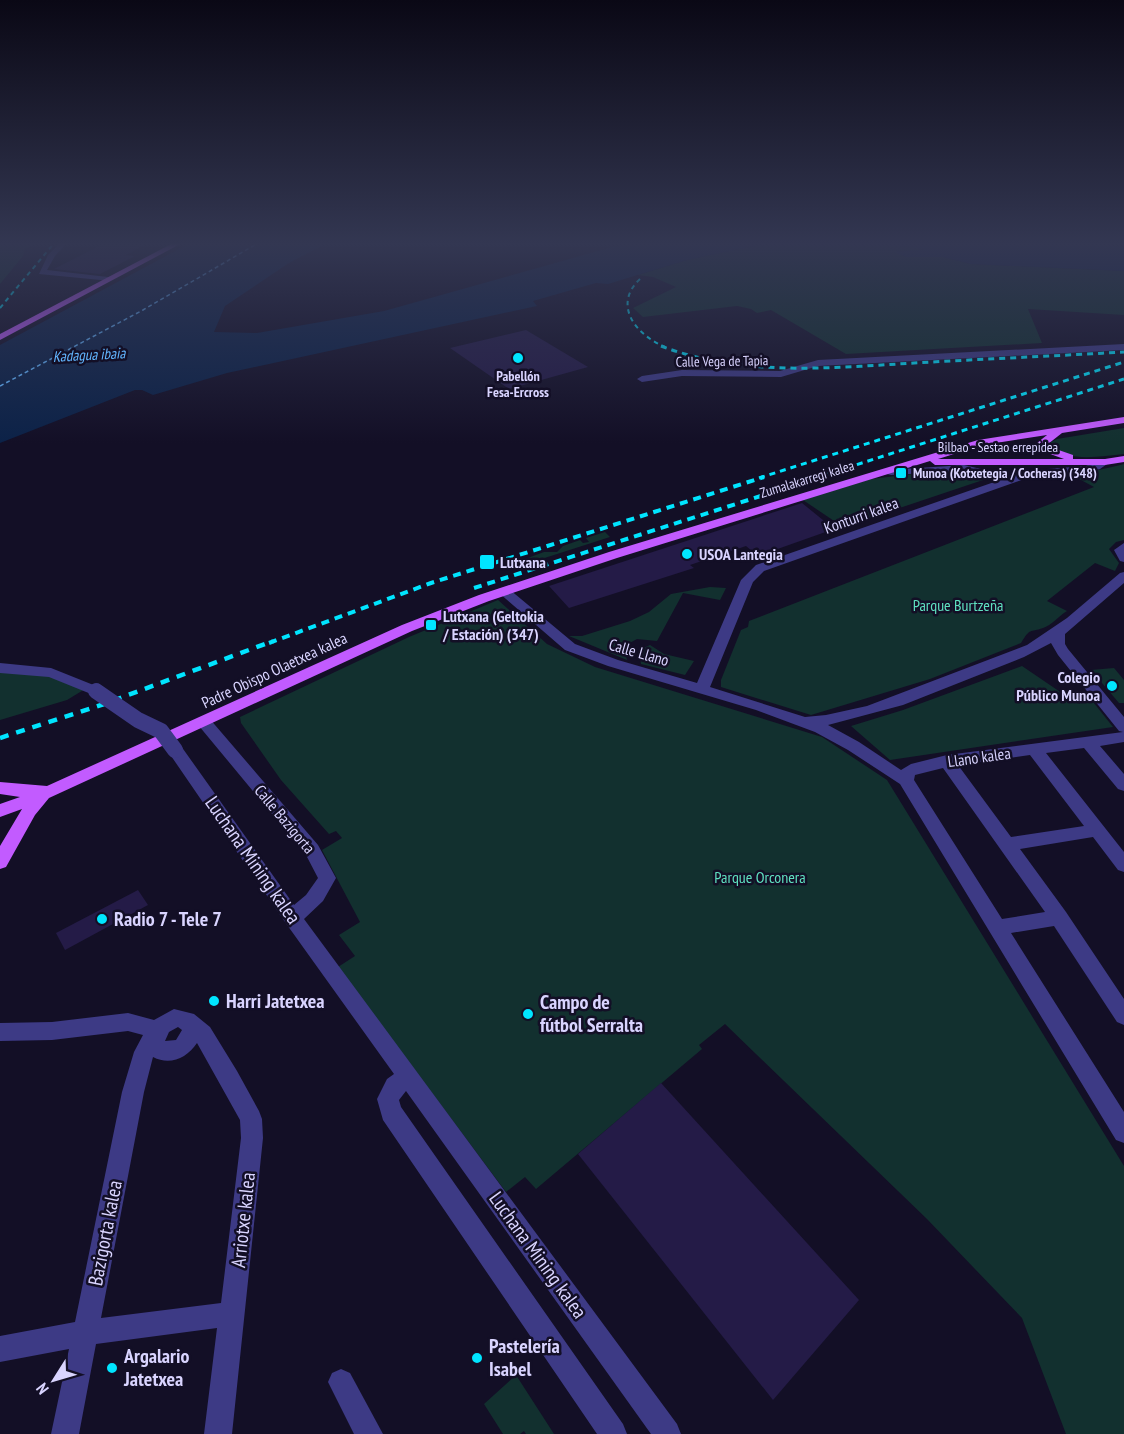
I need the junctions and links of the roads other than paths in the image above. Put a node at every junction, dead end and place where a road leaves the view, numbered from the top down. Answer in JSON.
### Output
{"nodes":[{"id":1,"x":52,"y":309,"type":"edge"},
{"id":2,"x":0,"y":337,"type":"edge"},
{"id":3,"x":1124,"y":347,"type":"edge"},
{"id":4,"x":642,"y":379,"type":"dead end"},
{"id":5,"x":1124,"y":420,"type":"edge"},
{"id":6,"x":1066,"y":429,"type":"junction"},
{"id":7,"x":1124,"y":459,"type":"edge"},
{"id":8,"x":1108,"y":461,"type":"junction"},
{"id":9,"x":891,"y":472,"type":"junction"},
{"id":10,"x":869,"y":478,"type":"junction"},
{"id":11,"x":1005,"y":481,"type":"junction"},
{"id":12,"x":1124,"y":547,"type":"edge"},
{"id":13,"x":1124,"y":558,"type":"edge"},
{"id":14,"x":1124,"y":576,"type":"edge"},
{"id":15,"x":504,"y":592,"type":"junction"},
{"id":16,"x":1058,"y":633,"type":"junction"},
{"id":17,"x":1025,"y":651,"type":"junction"},
{"id":18,"x":1063,"y":652,"type":"junction"},
{"id":19,"x":0,"y":668,"type":"edge"},
{"id":20,"x":702,"y":689,"type":"junction"},
{"id":21,"x":844,"y":717,"type":"junction"},
{"id":22,"x":799,"y":720,"type":"junction"},
{"id":23,"x":204,"y":722,"type":"junction"},
{"id":24,"x":1124,"y":727,"type":"edge"},
{"id":25,"x":1124,"y":737,"type":"edge"},
{"id":26,"x":1088,"y":742,"type":"junction"},
{"id":27,"x":850,"y":744,"type":"junction"},
{"id":28,"x":1034,"y":750,"type":"junction"},
{"id":29,"x":947,"y":761,"type":"junction"},
{"id":30,"x":906,"y":780,"type":"junction"},
{"id":31,"x":1124,"y":785,"type":"edge"},
{"id":32,"x":62,"y":786,"type":"junction"},
{"id":33,"x":0,"y":788,"type":"edge"},
{"id":34,"x":44,"y":795,"type":"junction"},
{"id":35,"x":0,"y":810,"type":"edge"},
{"id":36,"x":0,"y":815,"type":"edge"},
{"id":37,"x":1097,"y":830,"type":"junction"},
{"id":38,"x":1008,"y":844,"type":"junction"},
{"id":39,"x":0,"y":862,"type":"edge"},
{"id":40,"x":1124,"y":864,"type":"edge"},
{"id":41,"x":292,"y":917,"type":"junction"},
{"id":42,"x":1059,"y":917,"type":"junction"},
{"id":43,"x":997,"y":928,"type":"junction"},
{"id":44,"x":1124,"y":1016,"type":"edge"},
{"id":45,"x":190,"y":1023,"type":"junction"},
{"id":46,"x":0,"y":1032,"type":"edge"},
{"id":47,"x":156,"y":1033,"type":"junction"},
{"id":48,"x":408,"y":1077,"type":"junction"},
{"id":49,"x":1124,"y":1132,"type":"edge"},
{"id":50,"x":232,"y":1314,"type":"junction"},
{"id":51,"x":85,"y":1333,"type":"junction"},
{"id":52,"x":0,"y":1349,"type":"edge"},
{"id":53,"x":341,"y":1382,"type":"dead end"},
{"id":54,"x":65,"y":1434,"type":"edge"},
{"id":55,"x":218,"y":1434,"type":"edge"},
{"id":56,"x":369,"y":1434,"type":"edge"},
{"id":57,"x":613,"y":1434,"type":"edge"},
{"id":58,"x":667,"y":1434,"type":"edge"}],
"edges":[{"from":1,"to":2,"type":"main road"},
{"from":3,"to":4,"type":"street","name":"Calle Vega de Tapia"},
{"from":5,"to":6,"type":"main road","name":"Zumalakarregi kalea"},
{"from":6,"to":8,"type":"main road"},
{"from":6,"to":10,"type":"main road","name":"Zumalakarregi kalea"},
{"from":7,"to":8,"type":"main road","name":"Bilbao - Sestao errepidea"},
{"from":8,"to":9,"type":"main road","name":"Bilbao - Sestao errepidea"},
{"from":8,"to":11,"type":"street","name":"Konturri kalea"},
{"from":9,"to":10,"type":"main road","name":"Bilbao - Sestao errepidea"},
{"from":9,"to":11,"type":"street"},
{"from":10,"to":15,"type":"main road","name":"Zumalakarregi kalea"},
{"from":11,"to":20,"type":"street","name":"Konturri kalea"},
{"from":12,"to":13,"type":"street"},
{"from":14,"to":16,"type":"street"},
{"from":15,"to":20,"type":"street","name":"Calle Llano"},
{"from":15,"to":23,"type":"main road","name":"Padre Obispo Olaetxea kalea"},
{"from":16,"to":17,"type":"street"},
{"from":16,"to":18,"type":"street"},
{"from":17,"to":18,"type":"street"},
{"from":17,"to":21,"type":"street"},
{"from":18,"to":24,"type":"street"},
{"from":19,"to":41,"type":"street","name":"Luchana Mining kalea","bridge":true},
{"from":20,"to":22,"type":"street","name":"Calle Llano"},
{"from":21,"to":22,"type":"street"},
{"from":21,"to":27,"type":"street"},
{"from":22,"to":27,"type":"street"},
{"from":23,"to":32,"type":"main road","name":"Padre Obispo Olaetxea kalea"},
{"from":23,"to":41,"type":"street","name":"Calle Bazigorta"},
{"from":25,"to":26,"type":"street","name":"Llano kalea"},
{"from":26,"to":28,"type":"street","name":"Llano kalea"},
{"from":26,"to":31,"type":"street"},
{"from":27,"to":30,"type":"street"},
{"from":28,"to":29,"type":"street","name":"Llano kalea"},
{"from":28,"to":37,"type":"street"},
{"from":29,"to":30,"type":"street","name":"Llano kalea"},
{"from":29,"to":38,"type":"street"},
{"from":30,"to":43,"type":"street"},
{"from":32,"to":33,"type":"main road"},
{"from":32,"to":34,"type":"main road"},
{"from":34,"to":35,"type":"main road"},
{"from":34,"to":36,"type":"main road"},
{"from":34,"to":39,"type":"main road"},
{"from":37,"to":38,"type":"street"},
{"from":37,"to":40,"type":"street"},
{"from":38,"to":42,"type":"street"},
{"from":41,"to":48,"type":"street","name":"Luchana Mining kalea"},
{"from":42,"to":43,"type":"street"},
{"from":42,"to":44,"type":"street"},
{"from":43,"to":49,"type":"street"},
{"from":45,"to":47,"type":"street"},
{"from":45,"to":47,"type":"street"},
{"from":45,"to":50,"type":"street","name":"Arriotxe kalea"},
{"from":46,"to":47,"type":"street"},
{"from":47,"to":51,"type":"street","name":"Bazigorta kalea"},
{"from":48,"to":57,"type":"street"},
{"from":48,"to":58,"type":"street","name":"Luchana Mining kalea"},
{"from":50,"to":51,"type":"street"},
{"from":50,"to":55,"type":"street","name":"Arriotxe kalea"},
{"from":51,"to":52,"type":"street"},
{"from":51,"to":54,"type":"street","name":"Bazigorta kalea"},
{"from":53,"to":56,"type":"street"}]}
